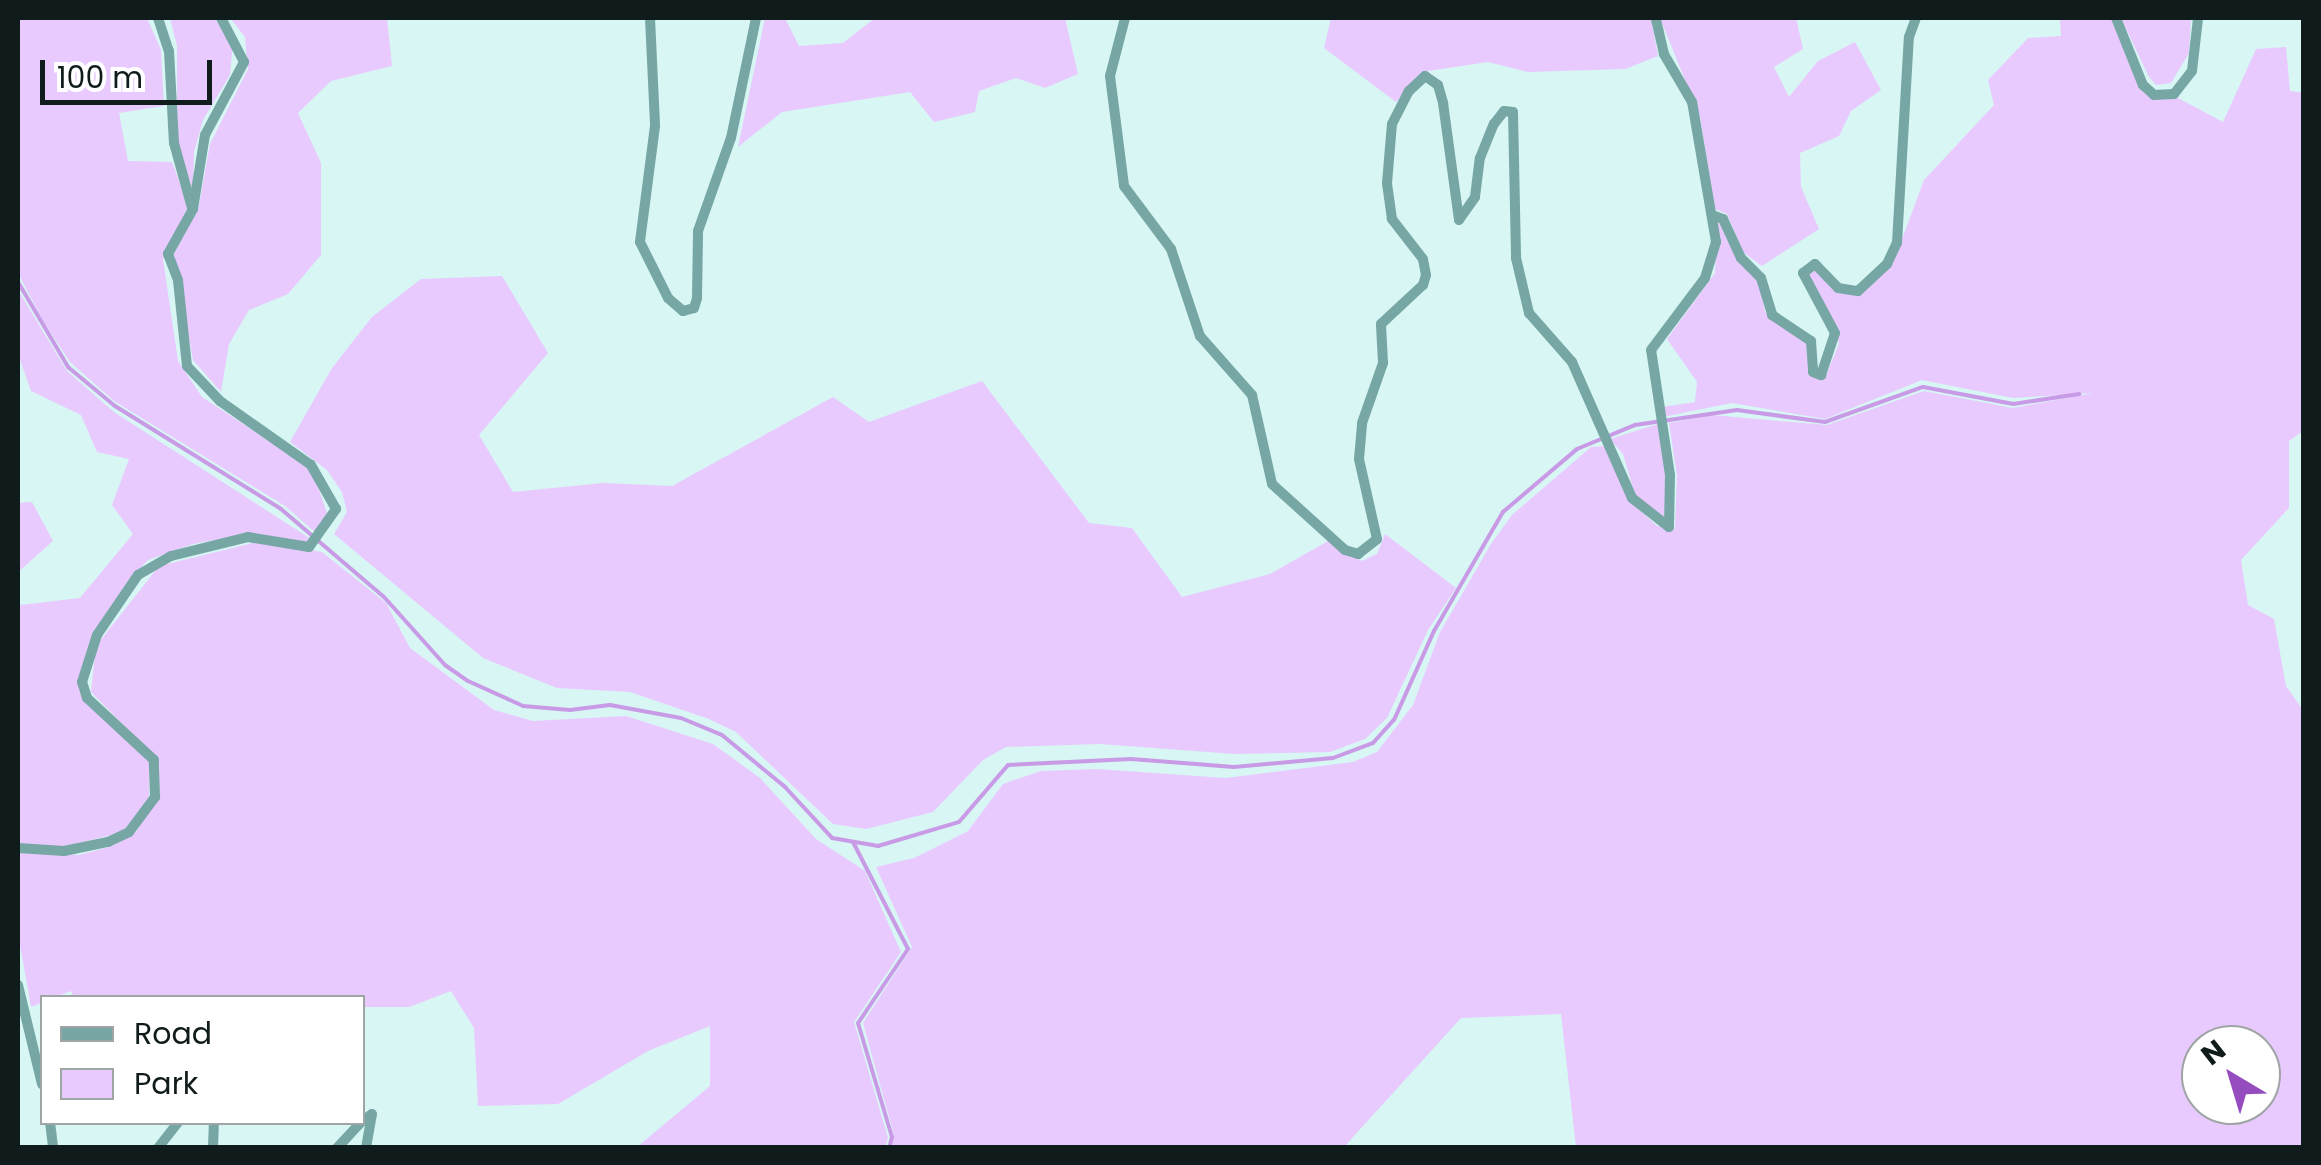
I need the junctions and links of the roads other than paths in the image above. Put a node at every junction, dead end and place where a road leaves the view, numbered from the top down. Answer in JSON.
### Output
{"nodes":[{"id":1,"x":158,"y":18,"type":"edge"},
{"id":2,"x":221,"y":18,"type":"edge"},
{"id":3,"x":650,"y":18,"type":"edge"},
{"id":4,"x":756,"y":18,"type":"edge"},
{"id":5,"x":1125,"y":18,"type":"edge"},
{"id":6,"x":1656,"y":18,"type":"edge"},
{"id":7,"x":1916,"y":18,"type":"edge"},
{"id":8,"x":2116,"y":18,"type":"edge"},
{"id":9,"x":2198,"y":18,"type":"edge"},
{"id":10,"x":192,"y":209,"type":"junction"},
{"id":11,"x":1712,"y":216,"type":"junction"},
{"id":12,"x":18,"y":848,"type":"edge"},
{"id":13,"x":18,"y":984,"type":"edge"},
{"id":14,"x":40,"y":1076,"type":"edge"},
{"id":15,"x":365,"y":1120,"type":"edge"},
{"id":16,"x":176,"y":1125,"type":"edge"},
{"id":17,"x":359,"y":1125,"type":"edge"},
{"id":18,"x":158,"y":1148,"type":"edge"},
{"id":19,"x":337,"y":1148,"type":"edge"},
{"id":20,"x":366,"y":1148,"type":"edge"}],
"edges":[{"from":1,"to":10,"type":"street"},
{"from":2,"to":10,"type":"street"},
{"from":3,"to":4,"type":"street"},
{"from":5,"to":11,"type":"street"},
{"from":6,"to":11,"type":"street"},
{"from":7,"to":11,"type":"street"},
{"from":8,"to":9,"type":"street"},
{"from":10,"to":12,"type":"street"},
{"from":13,"to":14,"type":"street"},
{"from":15,"to":20,"type":"street"},
{"from":16,"to":18,"type":"street"},
{"from":17,"to":19,"type":"street"}]}
